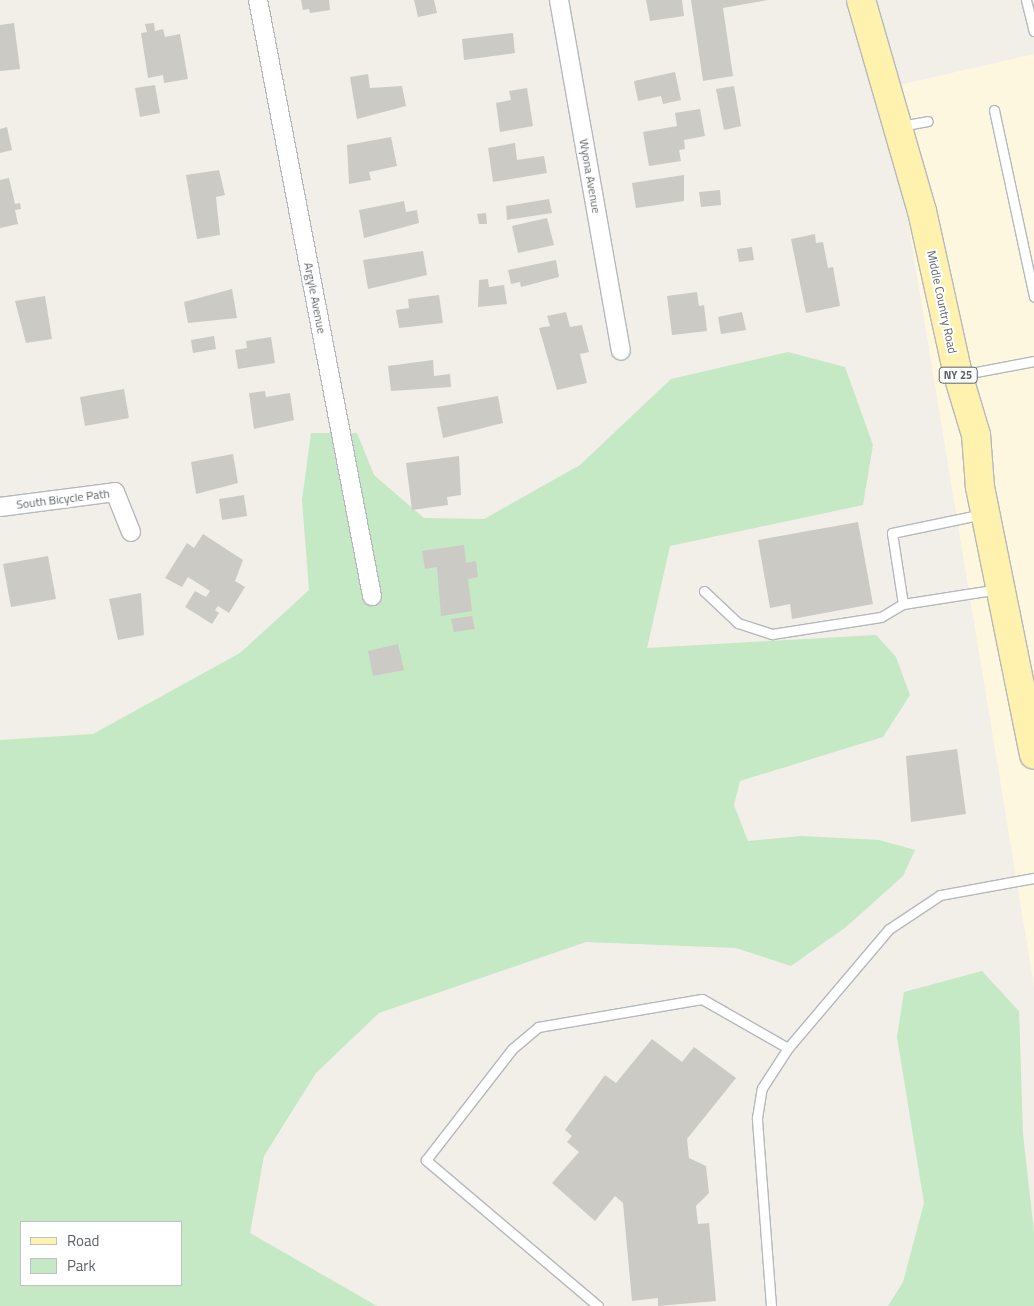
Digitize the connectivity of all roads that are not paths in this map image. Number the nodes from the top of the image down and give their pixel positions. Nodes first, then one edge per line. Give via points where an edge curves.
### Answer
1 (258, 0) edge
2 (559, 0) edge
3 (861, 0) edge
4 (1026, 0) edge
5 (1034, 31) edge
6 (994, 110) dead end
7 (928, 121) dead end
8 (897, 126) junction
9 (1034, 297) edge
10 (620, 351) dead end
11 (1034, 361) edge
12 (958, 375) junction
13 (0, 507) edge
14 (986, 514) junction
15 (131, 532) dead end
16 (1001, 588) junction
17 (704, 591) dead end
18 (372, 596) dead end
19 (903, 604) junction
20 (1034, 755) edge
21 (1034, 878) edge
22 (788, 1048) junction
23 (598, 1306) edge
24 (771, 1306) edge

1 - 18 street, Argyle Avenue
2 - 10 street, Wyona Avenue
3 - 8 main road, Middle Country Road / NY 25
4 - 5 lane
6 - 9 lane
7 - 8 lane
8 - 12 main road, Middle Country Road / NY 25 via 922,211
11 - 12 lane
12 - 14 main road, Middle Country Road / NY 25 via 976,435
13 - 15 street, South Bicycle Path via 115,492
14 - 16 main road, Middle Country Road / NY 25
14 - 19 lane via 892,533
16 - 19 lane
16 - 20 main road, Middle Country Road / NY 25
17 - 19 lane via 738,623 772,634 881,617
21 - 22 lane via 940,895 889,930
22 - 23 lane via 702,999 538,1027 512,1049 426,1160
22 - 24 lane via 762,1088 757,1118

